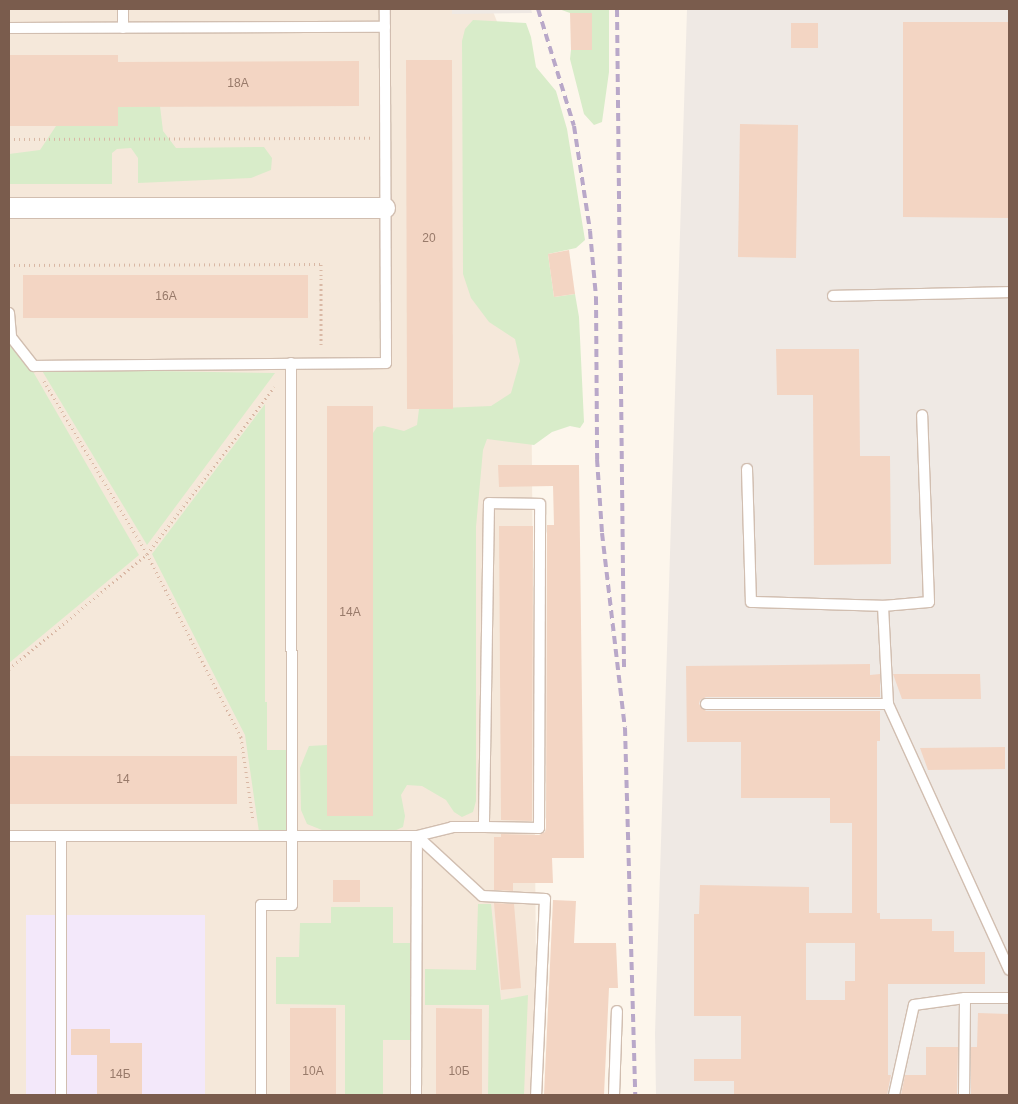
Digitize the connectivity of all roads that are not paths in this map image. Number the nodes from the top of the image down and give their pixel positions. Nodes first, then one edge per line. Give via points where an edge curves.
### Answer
1 (123, 9) edge
2 (385, 9) edge
3 (385, 27) junction
4 (9, 28) edge
5 (124, 28) junction
6 (9, 208) edge
7 (385, 208) junction
8 (1009, 292) edge
9 (833, 296) dead end
10 (9, 313) edge
11 (291, 364) junction
12 (922, 415) dead end
13 (747, 469) dead end
14 (883, 606) junction
15 (706, 704) dead end
16 (888, 704) junction
17 (484, 828) junction
18 (9, 836) edge
19 (61, 836) junction
20 (292, 836) junction
21 (417, 836) junction
22 (1009, 970) edge
23 (965, 998) junction
24 (1009, 998) edge
25 (617, 1011) dead end
26 (61, 1095) edge
27 (261, 1095) edge
28 (416, 1095) edge
29 (536, 1095) edge
30 (614, 1095) edge
31 (894, 1095) edge
32 (964, 1095) edge

1 - 5 lane
2 - 3 lane
3 - 5 lane
3 - 7 lane
4 - 5 lane
6 - 7 street
7 - 11 lane via 386,364
8 - 9 lane
10 - 11 lane via 11,336 34,366
11 - 20 lane
12 - 14 lane via 929,602
13 - 14 lane via 751,602
14 - 16 lane
15 - 16 lane
16 - 22 lane
17 - 17 lane via 538,828 540,504 489,503
17 - 21 lane via 452,827
18 - 19 lane
19 - 20 lane
19 - 26 lane
20 - 21 lane
20 - 27 lane via 292,906 261,906
21 - 28 lane
21 - 29 lane via 482,896 545,899
23 - 24 lane
23 - 31 lane via 914,1005
23 - 32 lane
25 - 30 lane

